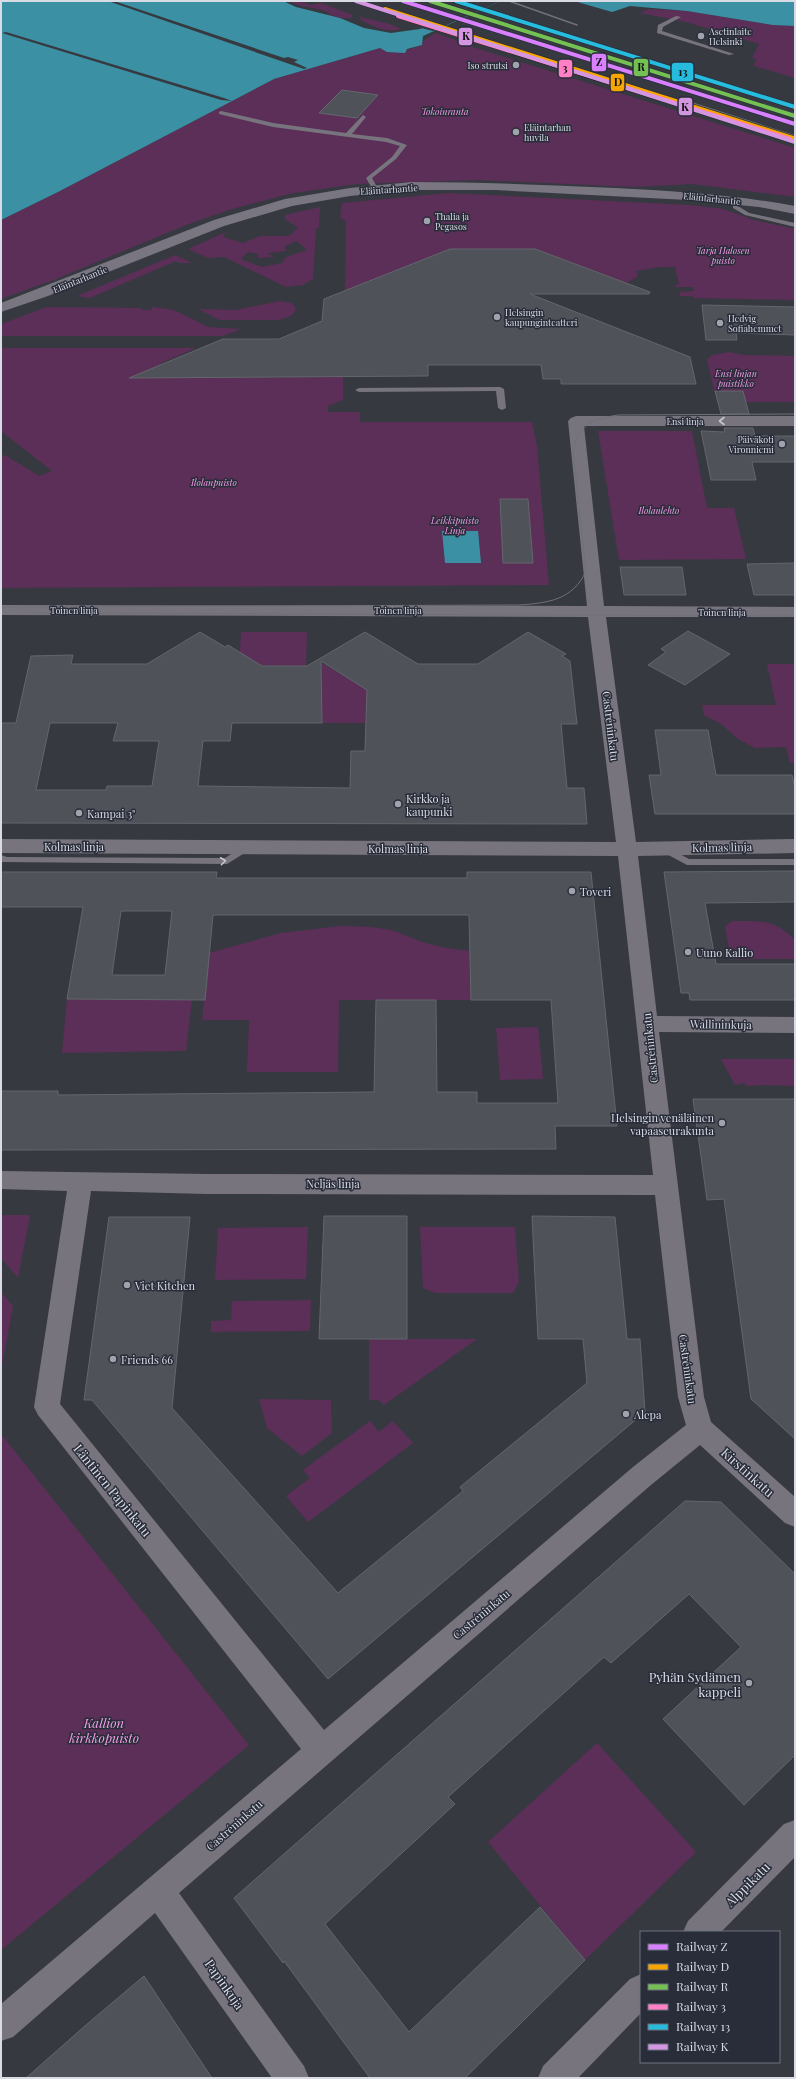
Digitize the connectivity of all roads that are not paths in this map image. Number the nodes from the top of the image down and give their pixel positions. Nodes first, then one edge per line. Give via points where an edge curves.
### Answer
1 (678, 17) dead end
2 (731, 54) dead end
3 (221, 113) dead end
4 (363, 117) dead end
5 (348, 135) junction
6 (374, 189) junction
7 (735, 200) junction
8 (795, 210) edge
9 (795, 225) edge
10 (1, 308) edge
11 (360, 390) dead end
12 (502, 408) dead end
13 (576, 421) joint
14 (795, 421) edge
15 (1, 610) edge
16 (597, 612) junction
17 (795, 612) edge
18 (1, 846) edge
19 (795, 846) edge
20 (247, 847) junction
21 (627, 848) junction
22 (665, 849) junction
23 (1, 858) edge
24 (795, 862) edge
25 (647, 1024) junction
26 (795, 1025) edge
27 (1, 1180) edge
28 (80, 1183) junction
29 (665, 1185) junction
30 (700, 1429) junction
31 (795, 1514) edge
32 (321, 1750) junction
33 (795, 1835) edge
34 (158, 1890) junction
35 (700, 1931) edge
36 (640, 1991) edge
37 (1, 2025) edge
38 (292, 2078) edge
39 (555, 2078) edge

1 - 2 lane via 660,26 659,32
3 - 5 lane via 273,125
4 - 5 lane
5 - 6 lane via 406,143 394,158 369,178
6 - 7 main road, Eläintarhantie via 445,185 496,186 640,192
6 - 10 main road, Eläintarhantie via 325,195 258,210
7 - 8 main road, Eläintarhantie
7 - 9 lane via 735,207 747,214
11 - 12 lane via 500,389
14 -> 13 street, Ensi linja
13 - 16 street, Castréninkatu via 592,588
15 - 16 street, Toinen linja
16 - 17 street, Toinen linja
16 - 21 street, Castréninkatu
18 - 20 street, Kolmas linja
19 - 22 street, Kolmas linja
20 - 21 street, Kolmas linja
23 -> 20 lane via 227,861
21 - 22 street, Kolmas linja
21 - 25 street, Castréninkatu
22 - 24 lane via 686,862
25 - 26 street, Wallininkuja
25 - 29 street, Castréninkatu
27 - 28 street, Neljäs linja
28 - 29 street, Neljäs linja
28 - 32 street, Läntinen Papinkatu via 47,1407
29 - 30 street, Castréninkatu via 691,1397
30 - 31 street, Kirstinkatu
30 - 32 street, Castréninkatu via 646,1472
32 - 34 street, Castréninkatu
33 - 35 street, Alppikatu
34 - 37 street, Castréninkatu
34 - 38 street, Papinkuja
36 - 39 street

